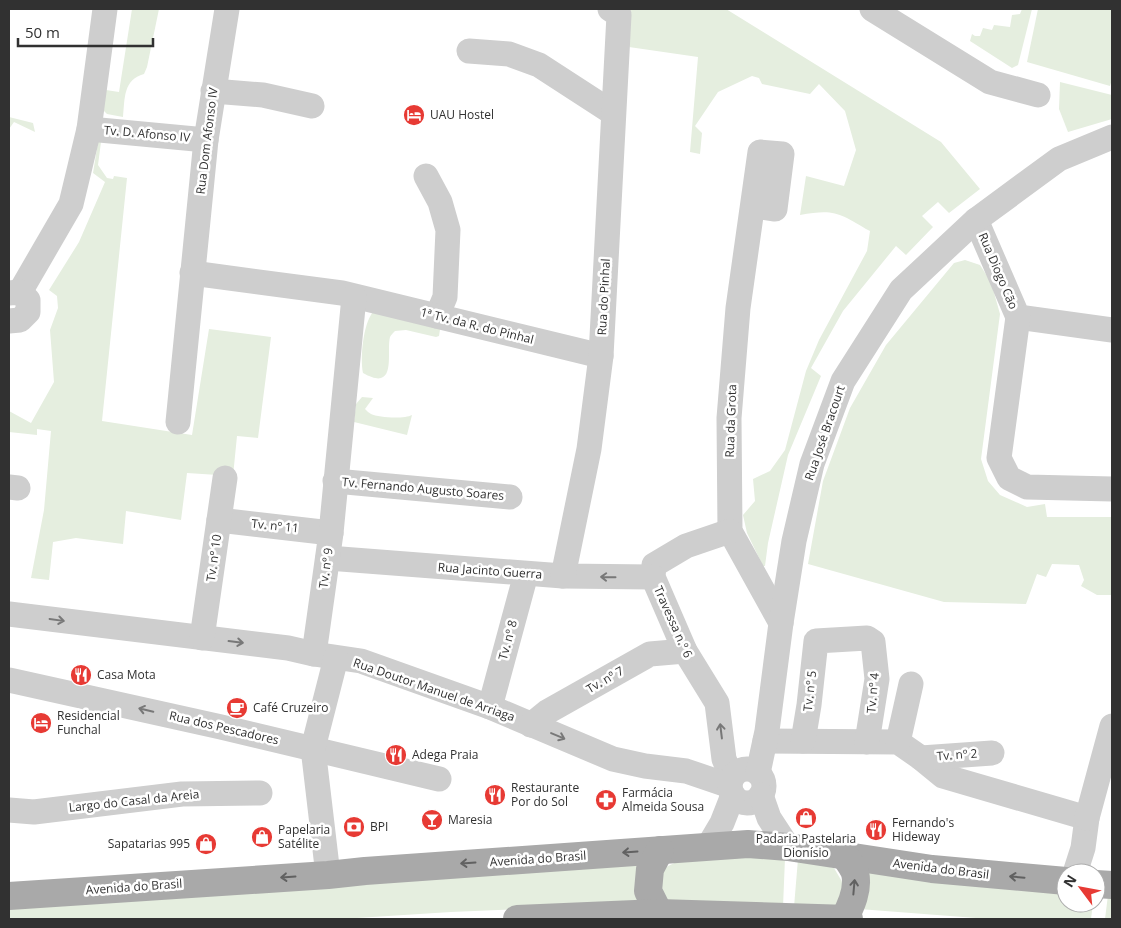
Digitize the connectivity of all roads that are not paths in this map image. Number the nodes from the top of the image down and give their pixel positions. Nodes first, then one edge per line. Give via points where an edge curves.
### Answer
1 (105, 9) edge
2 (227, 9) edge
3 (872, 9) edge
4 (614, 12) edge
5 (469, 51) dead end
6 (213, 91) junction
7 (1038, 95) dead end
8 (312, 106) dead end
9 (614, 114) junction
10 (89, 129) junction
11 (1112, 137) edge
12 (206, 140) junction
13 (426, 176) dead end
14 (753, 206) dead end
15 (985, 213) junction
16 (192, 274) junction
17 (14, 292) edge
18 (354, 297) junction
19 (437, 316) junction
20 (1018, 317) junction
21 (9, 320) edge
22 (1112, 330) edge
23 (601, 356) junction
24 (178, 422) dead end
25 (225, 478) dead end
26 (335, 481) junction
27 (1112, 489) edge
28 (510, 496) dead end
29 (219, 520) junction
30 (730, 531) junction
31 (331, 532) junction
32 (328, 558) junction
33 (526, 574) junction
34 (562, 576) junction
35 (653, 577) junction
36 (9, 614) edge
37 (780, 624) junction
38 (202, 638) junction
39 (816, 641) joint
40 (685, 651) junction
41 (325, 656) junction
42 (9, 680) edge
43 (911, 684) dead end
44 (490, 707) junction
45 (531, 725) junction
46 (1112, 726) edge
47 (765, 741) junction
48 (803, 741) junction
49 (867, 742) junction
50 (898, 742) junction
51 (313, 748) junction
52 (992, 753) dead end
53 (921, 758) junction
54 (438, 779) dead end
55 (760, 784) junction
56 (732, 786) junction
57 (260, 793) dead end
58 (9, 810) edge
59 (1087, 818) junction
60 (709, 845) junction
61 (788, 847) junction
62 (660, 850) junction
63 (846, 856) junction
64 (1078, 863) edge
65 (328, 875) junction
66 (1056, 880) edge
67 (9, 896) edge
68 (660, 913) junction
69 (517, 919) edge
70 (844, 919) edge
71 (849, 919) edge

1 - 10 street
2 - 6 street, Rua Dom Afonso IV
3 - 7 street via 990,82
4 - 9 street, Rua do Pinhal
5 - 9 street via 509,54 539,64
6 - 8 street via 263,95
6 - 12 street, Rua Dom Afonso IV
9 - 23 street, Rua do Pinhal
10 - 12 street, Tv. D. Afonso IV
10 - 17 street via 71,204
11 - 15 street, Rua José Bracourt via 1059,159
12 - 16 street, Rua Dom Afonso IV
13 - 19 street via 440,202 448,230 445,297
14 - 30 street, Rua da Grota via 738,308 729,418
15 - 20 street, Rua Diogo Cão
15 - 37 street, Rua José Bracourt via 901,290 843,381 812,464 794,541
16 - 18 street
16 - 24 street, Rua Dom Afonso IV
17 - 21 street via 28,300 28,312 20,320
18 - 19 street, 1ª Tv. da R. do Pinhal
18 - 26 street, Tv. nº 9
19 - 23 street, 1ª Tv. da R. do Pinhal
20 - 22 street, Rua Diogo Cão
20 - 27 street via 999,458 1010,478 1027,487
23 - 34 street, Rua do Pinhal via 589,450
25 - 29 street, Tv. nº 10
26 - 28 street, Tv. Fernando Augusto Soares
26 - 31 street, Tv. nº 9
29 - 31 street, Tv. nº 11
29 - 38 street, Tv. nº 10
30 - 35 street via 686,546 654,565
30 - 37 street, Rua da Grota
31 - 32 street, Tv. nº 9
32 - 33 street, Rua Jacinto Guerra
32 - 41 street, Tv. nº 9
33 - 34 street, Rua Jacinto Guerra
33 - 44 street, Tv. nº 8
35 -> 34 street, Rua Jacinto Guerra
35 - 40 street, Travessa n.º 6
36 -> 38 street, Rua Doutor Manuel de Arriaga
37 - 47 street, Rua José Bracourt
38 -> 41 street, Rua Doutor Manuel de Arriaga via 288,648
39 - 48 street, Tv. nº 5
39 - 49 street, Tv. nº 4 via 867,638 873,642 877,679
40 - 45 street, Tv. nº 7 via 650,654 547,712
56 -> 40 street, Travessa n.º 6 via 724,759 717,703
41 - 44 street, Rua Doutor Manuel de Arriaga via 361,661
41 - 51 street, Tv. nº 9
51 -> 42 street, Rua dos Pescadores
43 - 50 street
44 - 45 street, Rua Doutor Manuel de Arriaga
45 -> 56 street, Rua Doutor Manuel de Arriaga via 613,759 686,771
46 - 59 street
47 - 48 street
47 - 55 street, Rua José Bracourt
48 - 49 street
49 - 50 street
50 - 53 street
51 - 54 street, Rua dos Pescadores
51 - 65 street
52 - 53 street, Tv. nº 2
53 - 59 street via 943,776
55 - 56 street, Rua Doutor Manuel de Arriaga via 758,799 747,803 741,802
55 - 61 street via 769,818
56 - 60 street via 722,822
57 - 58 street, Largo do Casal da Areia via 182,794 34,812
59 - 64 street
60 - 61 main road, Avenida do Brasil
60 - 62 main road, Avenida do Brasil
61 - 63 main road, Avenida do Brasil
62 -> 65 main road, Avenida do Brasil
62 - 68 main road via 650,869 648,891
66 -> 63 main road, Avenida do Brasil via 932,869
70 -> 63 main road via 851,907 855,888 855,874
65 -> 67 main road, Avenida do Brasil
68 - 69 main road
68 - 70 main road
70 - 71 main road

